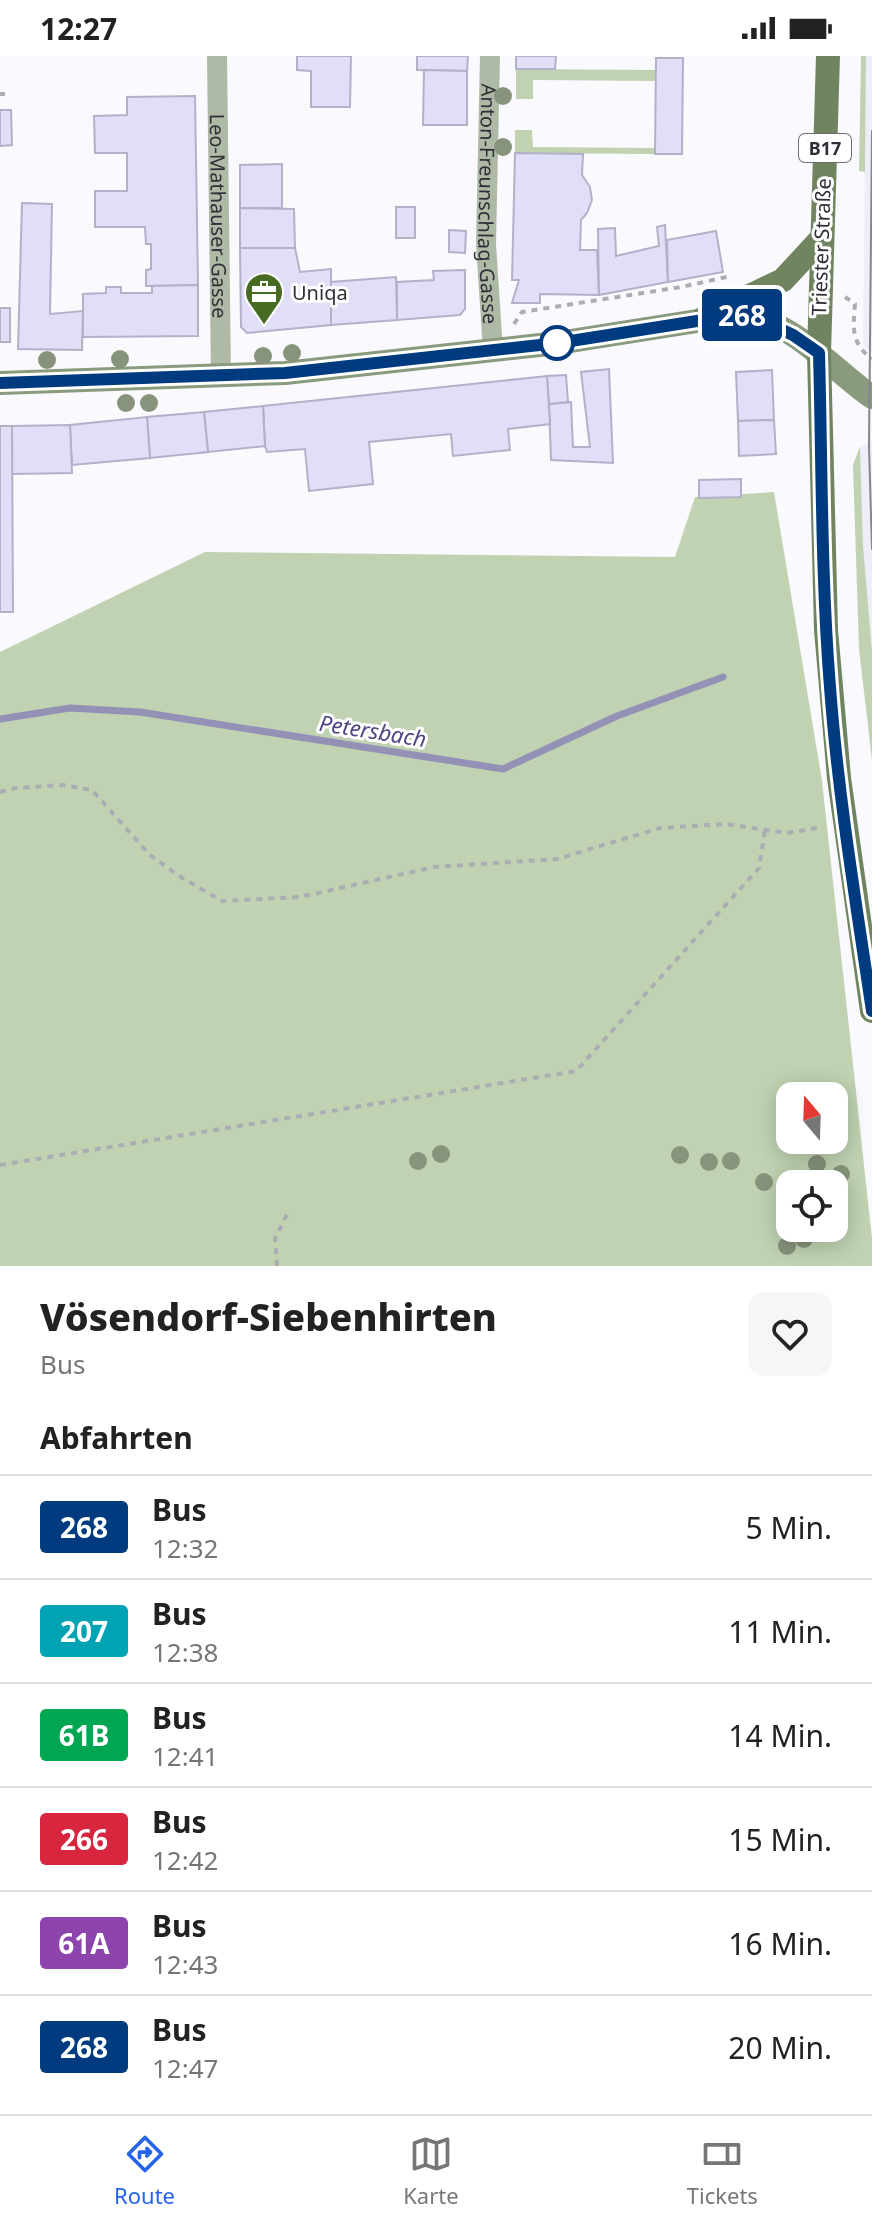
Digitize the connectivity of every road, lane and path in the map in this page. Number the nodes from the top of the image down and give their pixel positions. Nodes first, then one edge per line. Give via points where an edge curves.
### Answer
1 (217, 56) edge
2 (490, 56) edge
3 (828, 56) edge
4 (821, 239) junction
5 (738, 274) dead end
6 (855, 304) dead end
7 (522, 312) dead end
8 (704, 318) junction
9 (493, 351) junction
10 (819, 353) junction
11 (872, 359) edge
12 (221, 376) junction
13 (0, 383) edge
14 (872, 397) edge
15 (0, 792) edge
16 (845, 824) junction
17 (765, 830) junction
18 (872, 1011) edge
19 (0, 1165) edge
20 (289, 1210) dead end
21 (277, 1266) edge

1 - 12 street, Leo-Mathauser-Gasse
2 - 9 street, Anton-Freunschlag-Gasse via 486,244
3 - 4 main road, Triester Straße / B17
4 - 8 main road via 783,280
4 - 10 main road, Triester Straße / B17
5 - 7 path
6 - 11 path via 855,340
8 - 9 main road
8 - 10 main road via 757,319
9 - 12 main road
10 - 14 main road
10 - 16 main road, Triester Straße / B17 via 826,630
12 - 13 main road
15 - 17 path via 63,785 92,790 149,854 222,901 300,897 434,867 557,859 660,828 725,824
16 - 17 path via 787,833
16 - 18 main road, Triester Straße / B17
17 - 19 path via 759,868 576,1071
20 - 21 path via 275,1239

